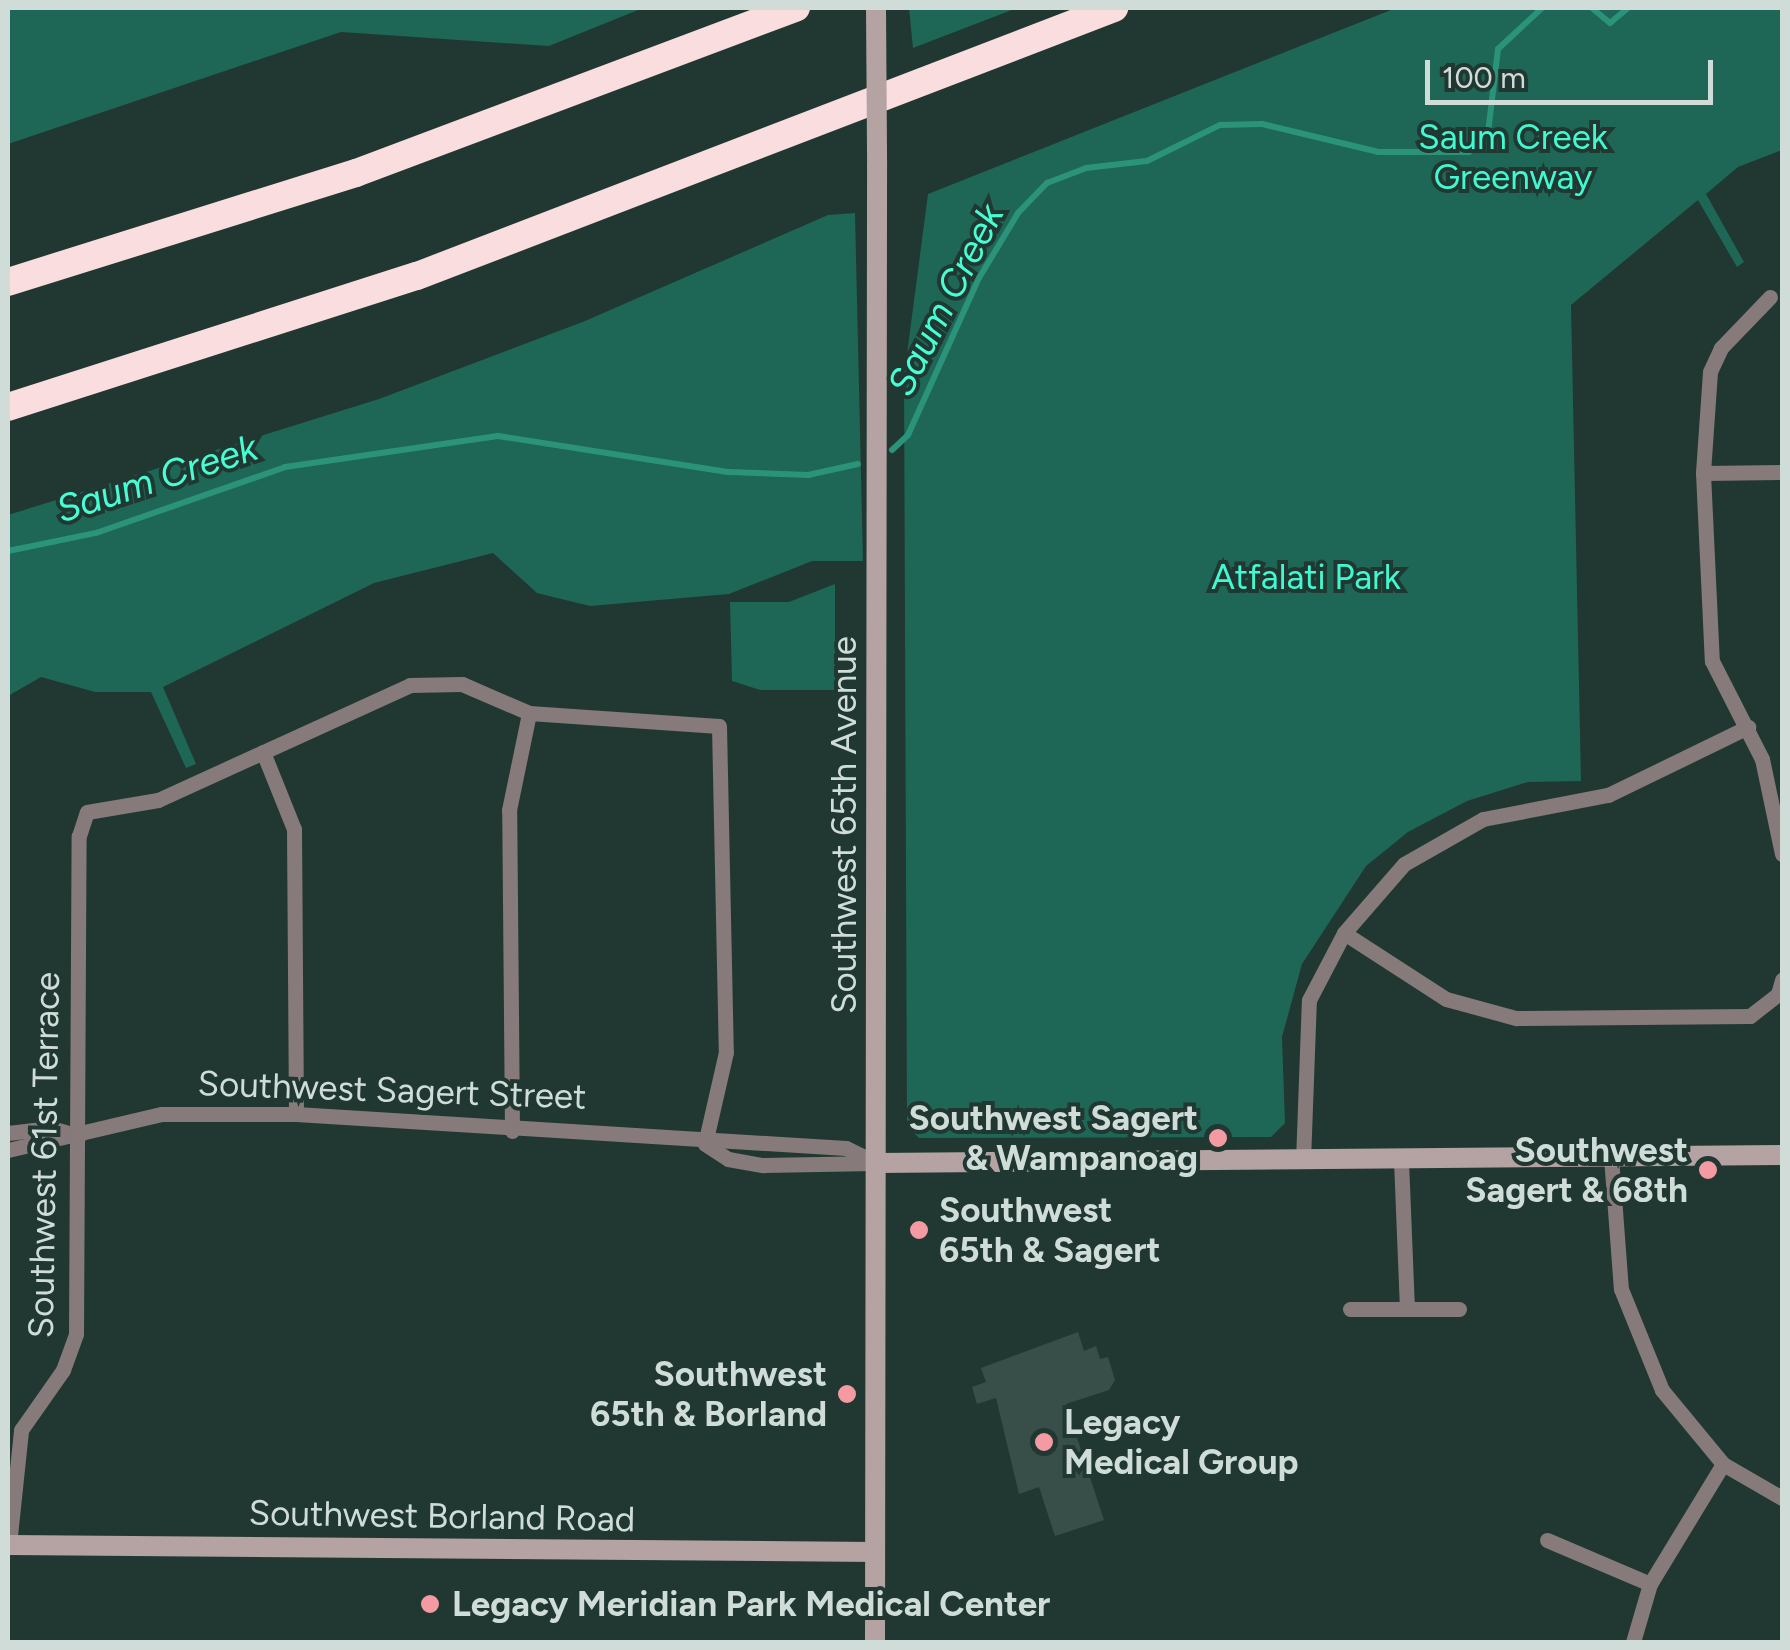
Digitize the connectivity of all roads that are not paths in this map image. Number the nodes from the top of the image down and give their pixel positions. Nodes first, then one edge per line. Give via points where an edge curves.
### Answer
1 (796, 8) edge
2 (876, 8) edge
3 (1114, 8) edge
4 (8, 282) edge
5 (1770, 296) dead end
6 (8, 406) edge
7 (1782, 472) edge
8 (1703, 473) junction
9 (529, 713) junction
10 (1748, 727) junction
11 (264, 752) junction
12 (1782, 854) edge
13 (1344, 932) junction
14 (1782, 980) edge
15 (296, 1114) junction
16 (512, 1131) junction
17 (8, 1133) edge
18 (79, 1136) junction
19 (705, 1144) junction
20 (8, 1150) edge
21 (1782, 1155) edge
22 (1610, 1157) junction
23 (1400, 1160) junction
24 (1303, 1161) junction
25 (877, 1163) junction
26 (1407, 1308) junction
27 (1350, 1309) dead end
28 (1459, 1309) dead end
29 (1723, 1464) junction
30 (1782, 1498) edge
31 (1547, 1540) dead end
32 (8, 1545) edge
33 (875, 1552) junction
34 (1650, 1584) junction
35 (875, 1642) edge
36 (1633, 1642) edge

1 - 4 highway via 356,173
2 - 25 main road, Southwest 65th Avenue, bridge
3 - 6 highway via 417,276
5 - 8 street via 1721,348 1710,372
7 - 8 street
8 - 10 street via 1712,662
9 - 11 street via 462,684 410,685
9 - 16 street via 509,810
9 - 19 street via 719,726 726,1052
10 - 12 street
10 - 13 street via 1608,795 1454,831 1404,864
11 - 15 street via 294,829
11 - 18 street, Southwest 61st Terrace via 158,800 87,812 79,825
13 - 14 street via 1446,1000 1516,1018 1750,1016 1778,994
13 - 24 street via 1309,1000
15 - 16 street, Southwest Sagert Street
15 - 18 street, Southwest Sagert Street via 162,1114
16 - 19 street, Southwest Sagert Street via 648,1133
17 - 18 street, Southwest Sagert Street via 51,1128
18 - 20 street, Southwest Sagert Street
18 - 32 street, Southwest 61st Terrace via 76,1334 63,1370 21,1430
19 - 25 street, Southwest Sagert Street via 846,1148
21 - 22 main road, Southwest Sagert Street
22 - 23 main road, Southwest Sagert Street
22 - 29 street via 1615,1252 1630,1322 1662,1390
23 - 24 main road, Southwest Sagert Street
23 - 26 street
24 - 25 main road, Southwest Sagert Street
25 - 33 main road, Southwest 65th Avenue
26 - 27 street
26 - 28 street
29 - 30 street
29 - 34 street
31 - 34 street
32 - 33 main road, Southwest Borland Road
33 - 35 main road, Southwest 65th Avenue
34 - 36 street

